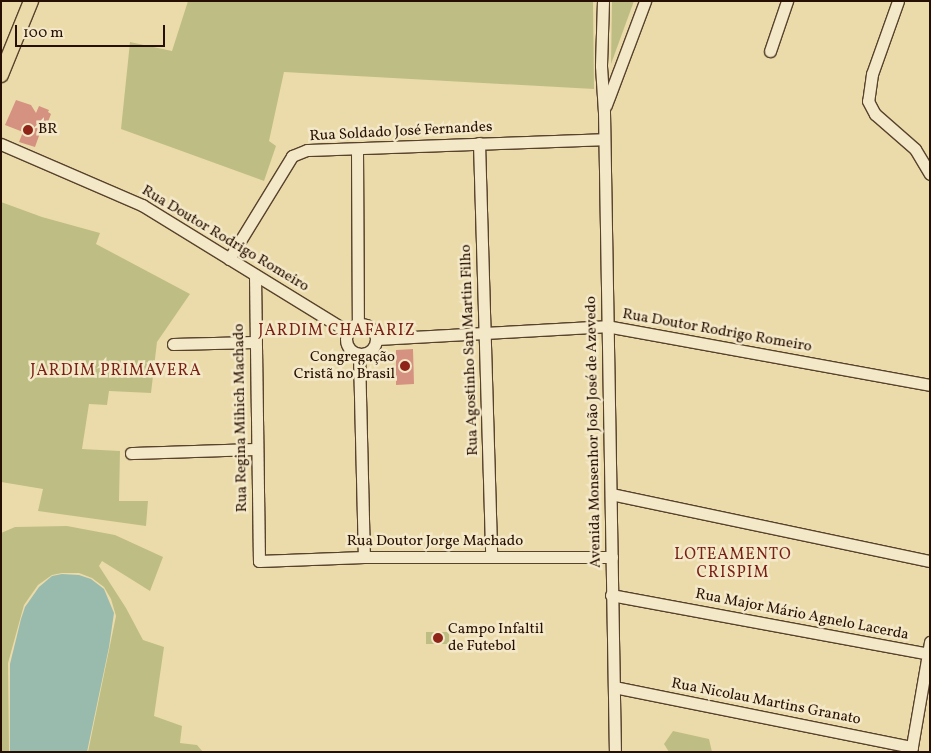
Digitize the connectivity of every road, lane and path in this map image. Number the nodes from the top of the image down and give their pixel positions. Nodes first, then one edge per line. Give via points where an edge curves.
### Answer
1 (30, 1) edge
2 (603, 1) edge
3 (645, 1) edge
4 (787, 1) edge
5 (898, 1) edge
6 (770, 51) dead end
7 (601, 66) junction
8 (618, 71) junction
9 (1, 75) edge
10 (604, 112) junction
11 (604, 139) junction
12 (479, 143) junction
13 (1, 144) edge
14 (357, 149) junction
15 (930, 174) edge
16 (229, 259) junction
17 (255, 275) junction
18 (358, 324) junction
19 (606, 326) junction
20 (347, 331) junction
21 (484, 333) junction
22 (377, 339) junction
23 (254, 342) junction
24 (173, 344) dead end
25 (359, 355) junction
26 (930, 385) edge
27 (257, 449) junction
28 (131, 454) dead end
29 (611, 494) junction
30 (364, 557) junction
31 (491, 557) junction
32 (612, 557) junction
33 (930, 560) edge
34 (259, 561) joint
35 (611, 595) junction
36 (929, 648) edge
37 (614, 687) junction
38 (911, 749) edge
39 (615, 752) edge

1 - 9 main road
2 - 7 street, Avenida Monsenhor João José de Azevedo
3 - 8 street
4 - 6 street
5 - 15 street via 872,74 868,101 875,114 915,149
7 - 8 street
7 - 10 street, Avenida Monsenhor João José de Azevedo
8 - 10 street
10 - 11 street, Avenida Monsenhor João José de Azevedo
11 - 12 street, Rua Soldado José Fernandes
11 - 19 street, Avenida Monsenhor João José de Azevedo
12 - 14 street, Rua Soldado José Fernandes
12 - 21 street, Rua Agostinho San Martin Filho
13 - 16 street, Rua Doutor Rodrigo Romeiro via 142,205
14 - 16 street, Rua Soldado José Fernandes via 307,150 292,156
14 - 18 street
16 - 17 street, Rua Doutor Rodrigo Romeiro
17 - 20 street, Rua Doutor Rodrigo Romeiro
17 - 23 street, Rua Regina Mihich Machado
18 - 20 street
18 - 22 street via 367,324
19 - 21 street, Rua Doutor Rodrigo Romeiro
19 - 26 street, Rua Doutor Rodrigo Romeiro
19 - 29 street, Avenida Monsenhor João José de Azevedo
20 - 25 street via 347,346
21 - 22 street, Rua Doutor Rodrigo Romeiro
21 - 31 street, Rua Agostinho San Martin Filho
22 - 25 street via 374,348
23 - 24 street
23 - 27 street, Rua Regina Mihich Machado
25 - 30 street
27 - 28 street
27 - 34 street, Rua Regina Mihich Machado
29 - 32 street, Avenida Monsenhor João José de Azevedo
29 - 33 street
30 - 31 street, Rua Doutor Jorge Machado
30 - 34 street, Rua Doutor Jorge Machado
31 - 32 street, Rua Doutor Jorge Machado
32 - 35 street, Avenida Monsenhor João José de Azevedo
35 - 36 street, Rua Major Mário Agnelo Lacerda
35 - 37 street, Avenida Monsenhor João José de Azevedo
36 - 38 street
37 - 38 street, Rua Nicolau Martins Granato
37 - 39 street, Avenida Monsenhor João José de Azevedo

